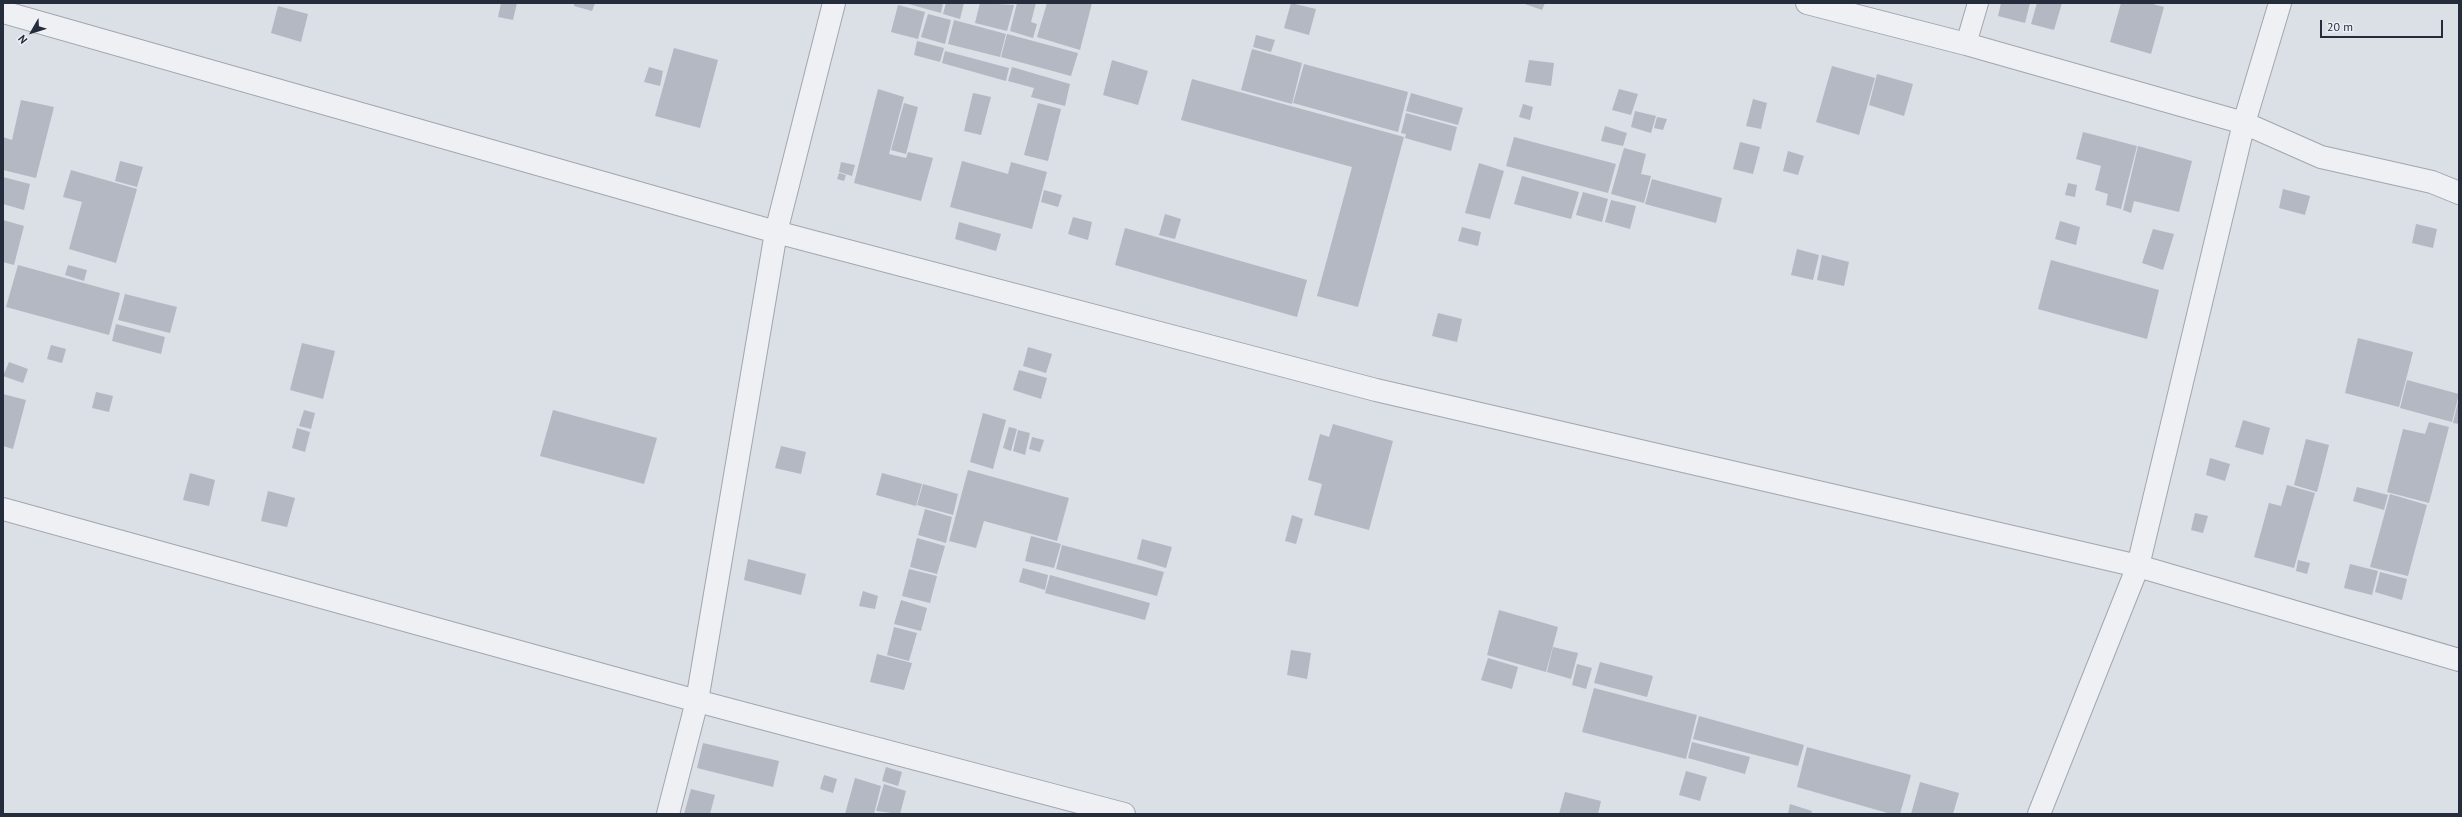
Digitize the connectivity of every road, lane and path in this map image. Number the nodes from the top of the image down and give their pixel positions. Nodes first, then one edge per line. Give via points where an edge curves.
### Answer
1 (834, 3) edge
2 (1807, 3) edge
3 (1978, 3) edge
4 (2280, 3) edge
5 (3, 12) edge
6 (1966, 44) junction
7 (2244, 123) junction
8 (2459, 193) edge
9 (776, 232) junction
10 (3, 509) edge
11 (2138, 566) junction
12 (2459, 660) edge
13 (697, 701) junction
14 (668, 814) edge
15 (1124, 814) edge
16 (2039, 814) edge

1 - 9 street
2 - 6 street
3 - 6 lane
4 - 7 street
5 - 9 street
6 - 7 street
7 - 8 street via 2321,157 2432,182
7 - 11 street
9 - 11 street via 1376,390
9 - 13 street
10 - 13 street
11 - 12 street
11 - 16 street
13 - 14 street
13 - 15 street

